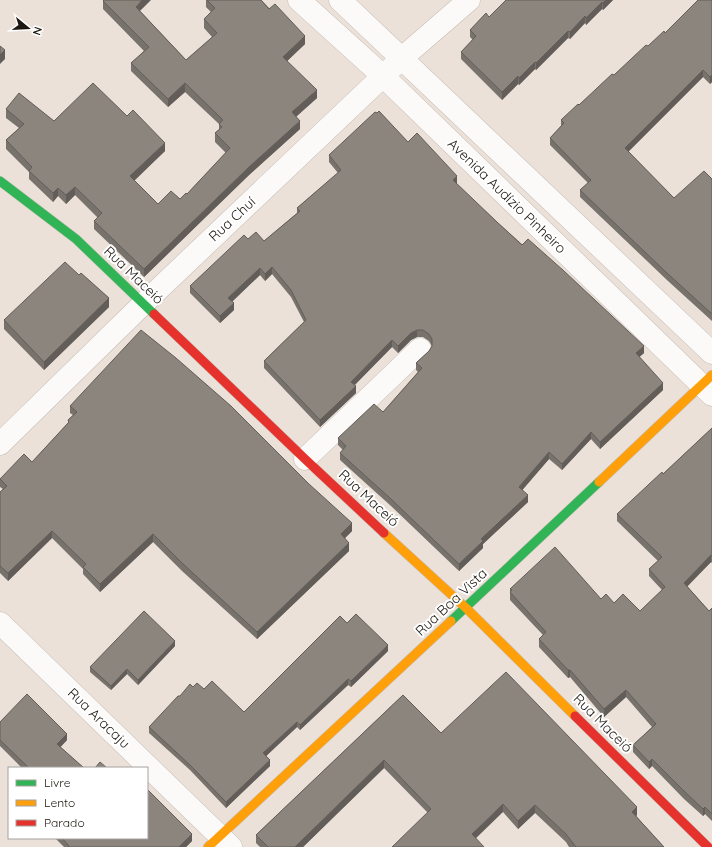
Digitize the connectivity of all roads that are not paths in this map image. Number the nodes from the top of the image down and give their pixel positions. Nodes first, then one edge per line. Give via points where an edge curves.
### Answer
1 (299, 0) edge
2 (340, 0) edge
3 (469, 0) edge
4 (402, 58) junction
5 (383, 76) junction
6 (0, 181) edge
7 (602, 248) junction
8 (581, 268) junction
9 (144, 303) junction
10 (420, 349) dead end
11 (712, 353) edge
12 (708, 385) edge
13 (0, 444) edge
14 (305, 458) junction
15 (466, 608) junction
16 (0, 623) edge
17 (143, 767) edge
18 (148, 772) edge
19 (219, 843) edge
20 (708, 847) edge

1 - 5 street, Avenida Audízio Pinheiro
2 - 4 street, Avenida Audízio Pinheiro
3 - 4 street, Rua Chuí
4 - 5 street, Rua Chuí
4 - 7 street, Avenida Audízio Pinheiro
5 - 8 street, Avenida Audízio Pinheiro
5 - 9 street, Rua Chuí
6 - 9 street, Rua Maceió via 76,239
7 - 8 street
7 - 11 street, Avenida Audízio Pinheiro
8 - 12 street, Avenida Audízio Pinheiro
9 - 13 street, Rua Chuí
9 - 14 street, Rua Maceió
10 - 14 street
12 - 15 street, Rua Boa Vista
14 - 15 street, Rua Maceió
15 - 19 street, Rua Boa Vista
15 - 20 street, Rua Maceió
16 - 17 street, Rua Aracaju
18 - 19 street, Rua Aracaju

